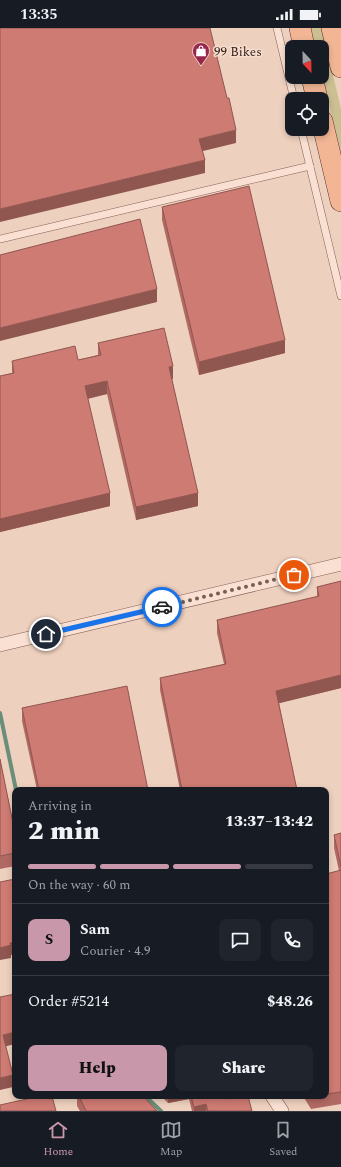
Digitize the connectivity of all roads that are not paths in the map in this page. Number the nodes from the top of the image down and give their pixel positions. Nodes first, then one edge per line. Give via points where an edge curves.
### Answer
1 (277, 28) edge
2 (300, 28) edge
3 (336, 34) edge
4 (303, 40) edge
5 (341, 67) edge
6 (292, 92) edge
7 (303, 136) edge
8 (326, 136) edge
9 (310, 166) junction
10 (341, 201) edge
11 (0, 239) edge
12 (341, 296) edge
13 (341, 564) edge
14 (0, 645) edge
15 (274, 1099) edge
16 (282, 1111) edge

1 - 6 lane
2 - 4 main road
3 - 5 main road
7 - 9 lane
8 - 10 main road
9 - 11 lane
9 - 12 lane
13 - 14 street
15 - 16 street

